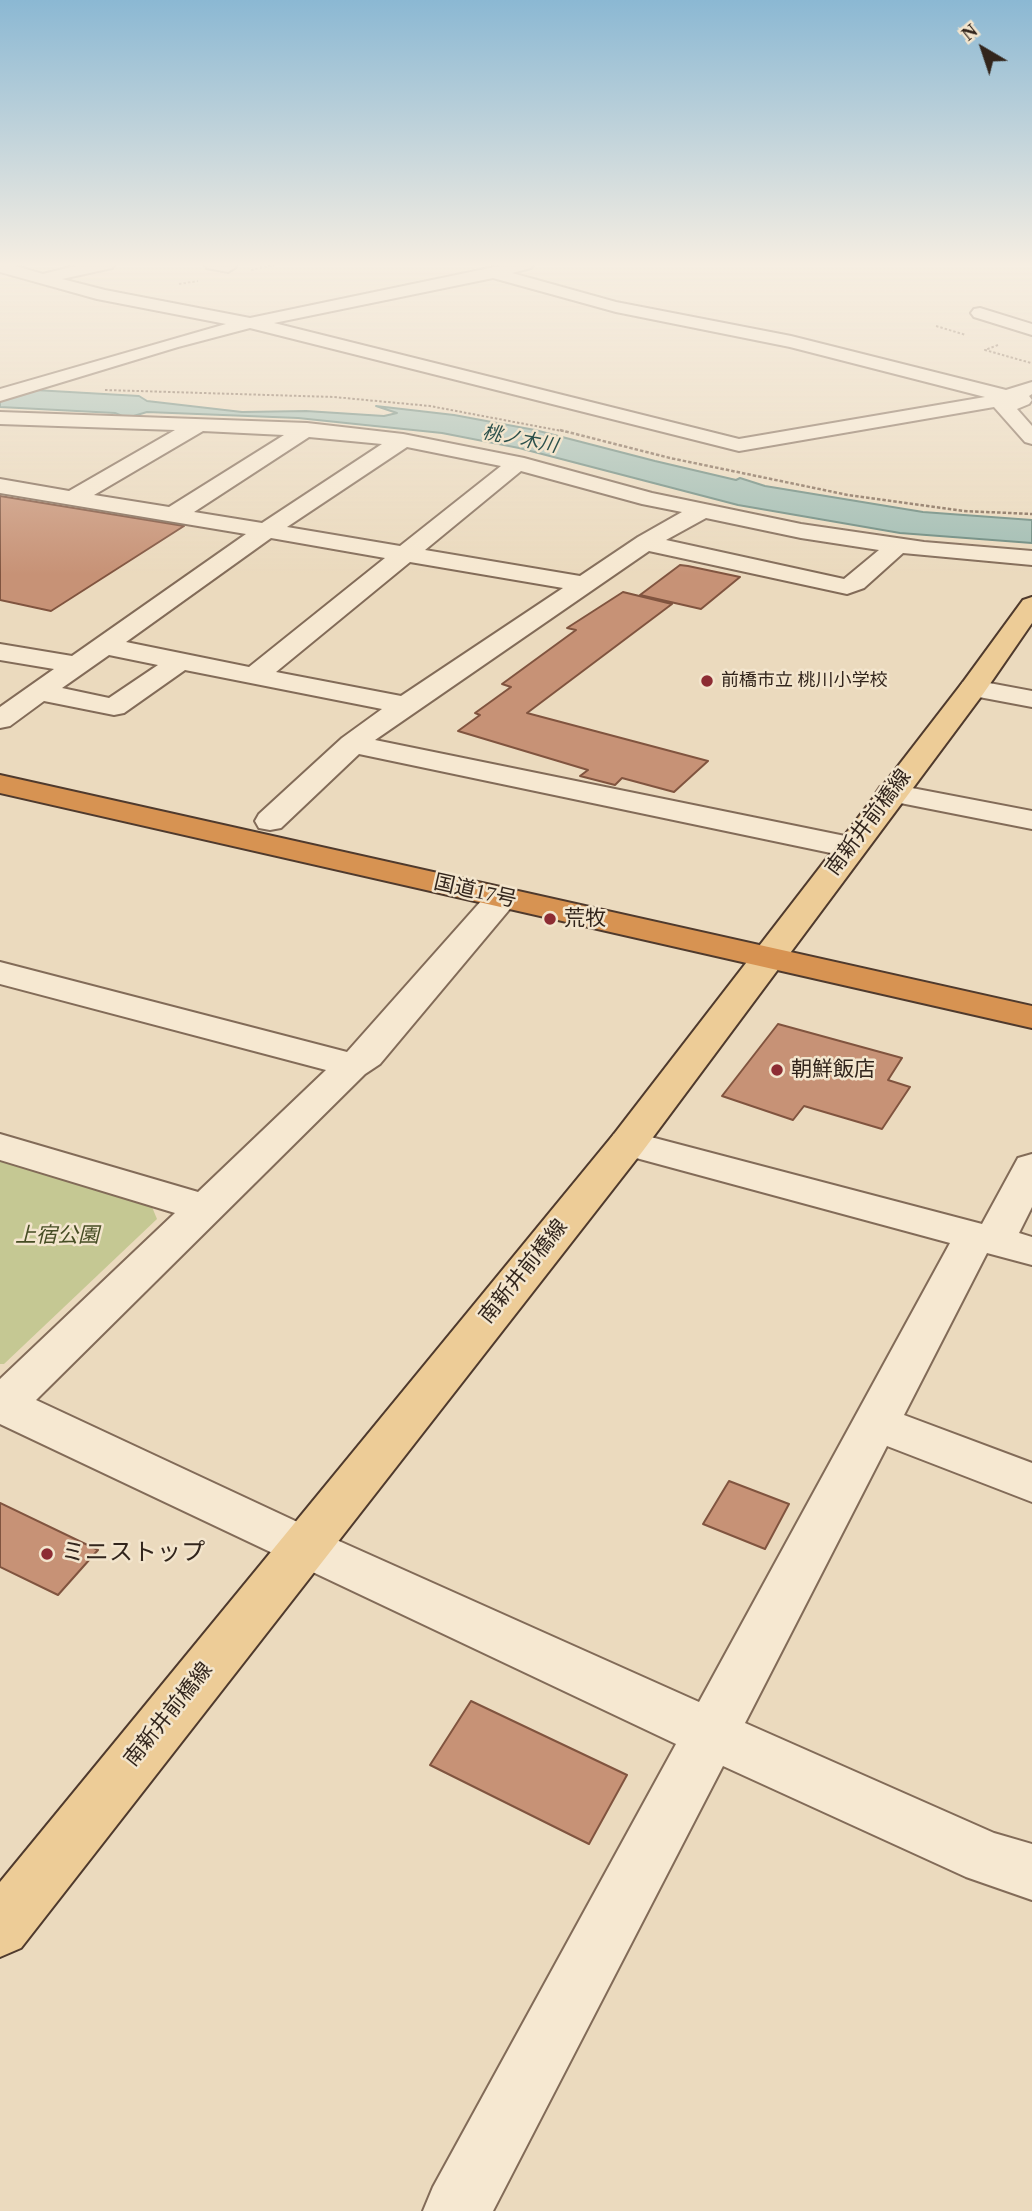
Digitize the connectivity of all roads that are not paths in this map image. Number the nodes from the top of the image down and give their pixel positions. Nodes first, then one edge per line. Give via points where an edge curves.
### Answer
1 (90, 368) edge
2 (427, 368) edge
3 (901, 368) edge
4 (0, 395) edge
5 (1023, 397) edge
6 (0, 418) edge
7 (37, 420) junction
8 (199, 424) junction
9 (307, 429) junction
10 (0, 437) edge
11 (1032, 438) edge
12 (403, 440) junction
13 (524, 464) junction
14 (0, 486) edge
15 (74, 498) junction
16 (701, 511) junction
17 (173, 515) junction
18 (267, 530) junction
19 (645, 543) junction
20 (901, 546) junction
21 (405, 553) junction
22 (1032, 558) edge
23 (585, 584) junction
24 (1032, 605) edge
25 (104, 646) junction
26 (0, 652) edge
27 (181, 661) junction
28 (78, 665) junction
29 (256, 675) junction
30 (973, 688) junction
31 (40, 692) junction
32 (1032, 699) edge
33 (407, 706) junction
34 (0, 720) edge
35 (352, 744) junction
36 (0, 762) edge
37 (0, 784) edge
38 (891, 793) junction
39 (1032, 820) edge
40 (270, 821) junction
41 (850, 847) junction
42 (502, 898) junction
43 (777, 946) junction
44 (0, 973) edge
45 (1032, 990) edge
46 (1032, 1017) edge
47 (352, 1066) junction
48 (628, 1143) junction
49 (0, 1147) edge
50 (1032, 1167) edge
51 (205, 1208) junction
52 (1000, 1243) edge
53 (1, 1404) edge
54 (876, 1423) junction
55 (1032, 1483) edge
56 (303, 1547) junction
57 (710, 1732) junction
58 (1032, 1872) edge
59 (0, 1928) edge
60 (457, 2211) edge

1 - 4 street
2 - 5 street via 739,444
3 - 5 street
5 - 11 street via 1004,407
6 - 7 street
7 - 8 street
7 - 10 street
8 - 9 street
8 - 15 street
9 - 12 street
9 - 17 street
12 - 13 street
12 - 18 street
13 - 16 street
13 - 21 street via 514,466
14 - 15 street
15 - 17 street
16 - 19 street
16 - 20 street
17 - 18 street
18 - 21 street
18 - 25 street
19 - 20 street via 847,587
19 - 23 street
20 - 22 street
21 - 23 street
21 - 29 street
23 - 33 street
24 - 30 main road, 南新井前橋線
25 - 27 street
25 - 28 street
26 - 28 street
27 - 29 street
27 - 31 street via 114,707
28 - 31 street
29 - 33 street
30 - 32 street
30 - 38 main road, 南新井前橋線
31 - 34 street
33 - 35 street
35 - 40 street
35 - 41 street
36 - 40 highway, 国道17号
37 - 42 highway, 国道17号
38 - 39 street
38 - 41 main road, 南新井前橋線
40 - 43 highway, 国道17号
41 - 43 main road, 南新井前橋線
42 - 43 highway, 国道17号
42 - 47 street via 383,1039
43 - 45 highway, 国道17号
43 - 46 highway, 国道17号
43 - 48 main road, 南新井前橋線
44 - 47 street
47 - 51 street
48 - 52 street
48 - 56 main road, 南新井前橋線
49 - 51 street
50 - 52 street
51 - 53 street
52 - 54 street
53 - 56 street
54 - 55 street
54 - 57 street
56 - 57 street
56 - 59 main road, 南新井前橋線
57 - 58 street via 911,1825
57 - 60 street

